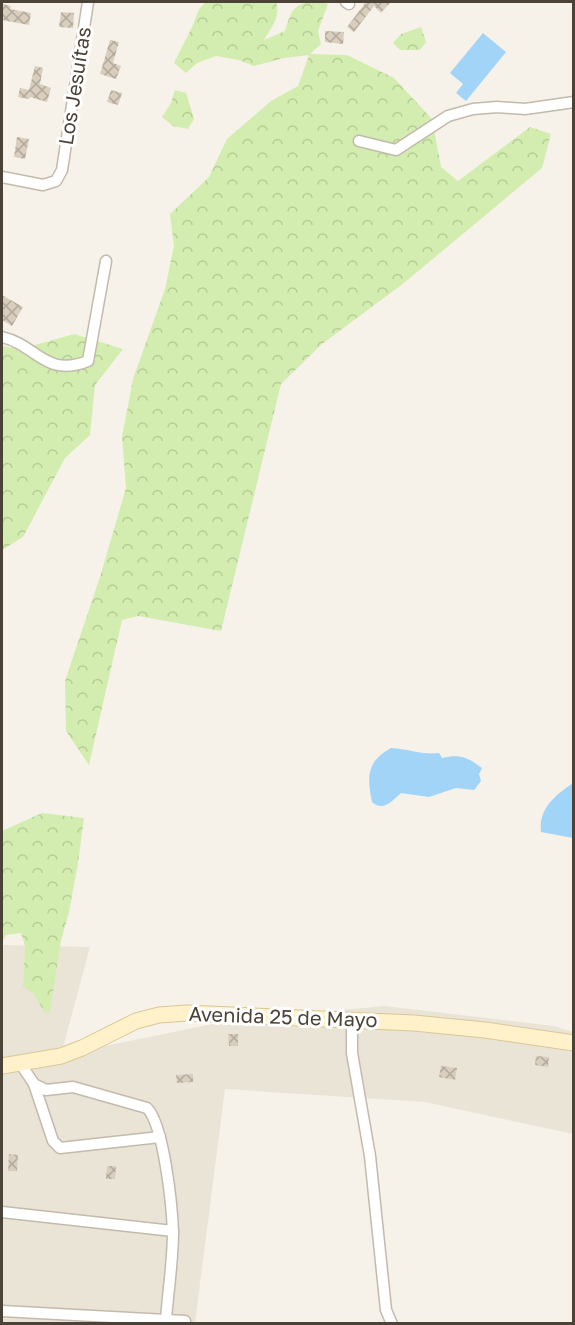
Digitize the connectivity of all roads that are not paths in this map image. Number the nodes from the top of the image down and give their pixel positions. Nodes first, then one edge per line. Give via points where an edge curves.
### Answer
1 (88, 2) edge
2 (573, 102) edge
3 (359, 141) dead end
4 (2, 177) edge
5 (106, 261) dead end
6 (2, 337) edge
7 (352, 1019) junction
8 (573, 1043) edge
9 (20, 1063) junction
10 (2, 1066) edge
11 (34, 1084) junction
12 (160, 1137) junction
13 (2, 1212) edge
14 (173, 1231) junction
15 (2, 1311) edge
16 (166, 1320) junction
17 (185, 1321) dead end
18 (392, 1323) edge

1 - 4 street, Los Jesuítas via 57,182 43,185
2 - 3 street via 525,109 473,109 448,116 396,150
5 - 6 street via 88,361 75,366 54,365
7 - 8 main road, Avenida 25 de Mayo via 485,1030
7 - 9 main road, Avenida 25 de Mayo via 159,1015 136,1021 60,1056
7 - 18 street via 352,1053 370,1156 386,1310
9 - 10 main road, Avenida 25 de Mayo
9 - 11 street
11 - 12 street via 46,1090 73,1088 147,1108 153,1114
11 - 12 street via 53,1141 60,1148
12 - 14 street
13 - 14 street
14 - 16 street
15 - 16 street
16 - 17 street

